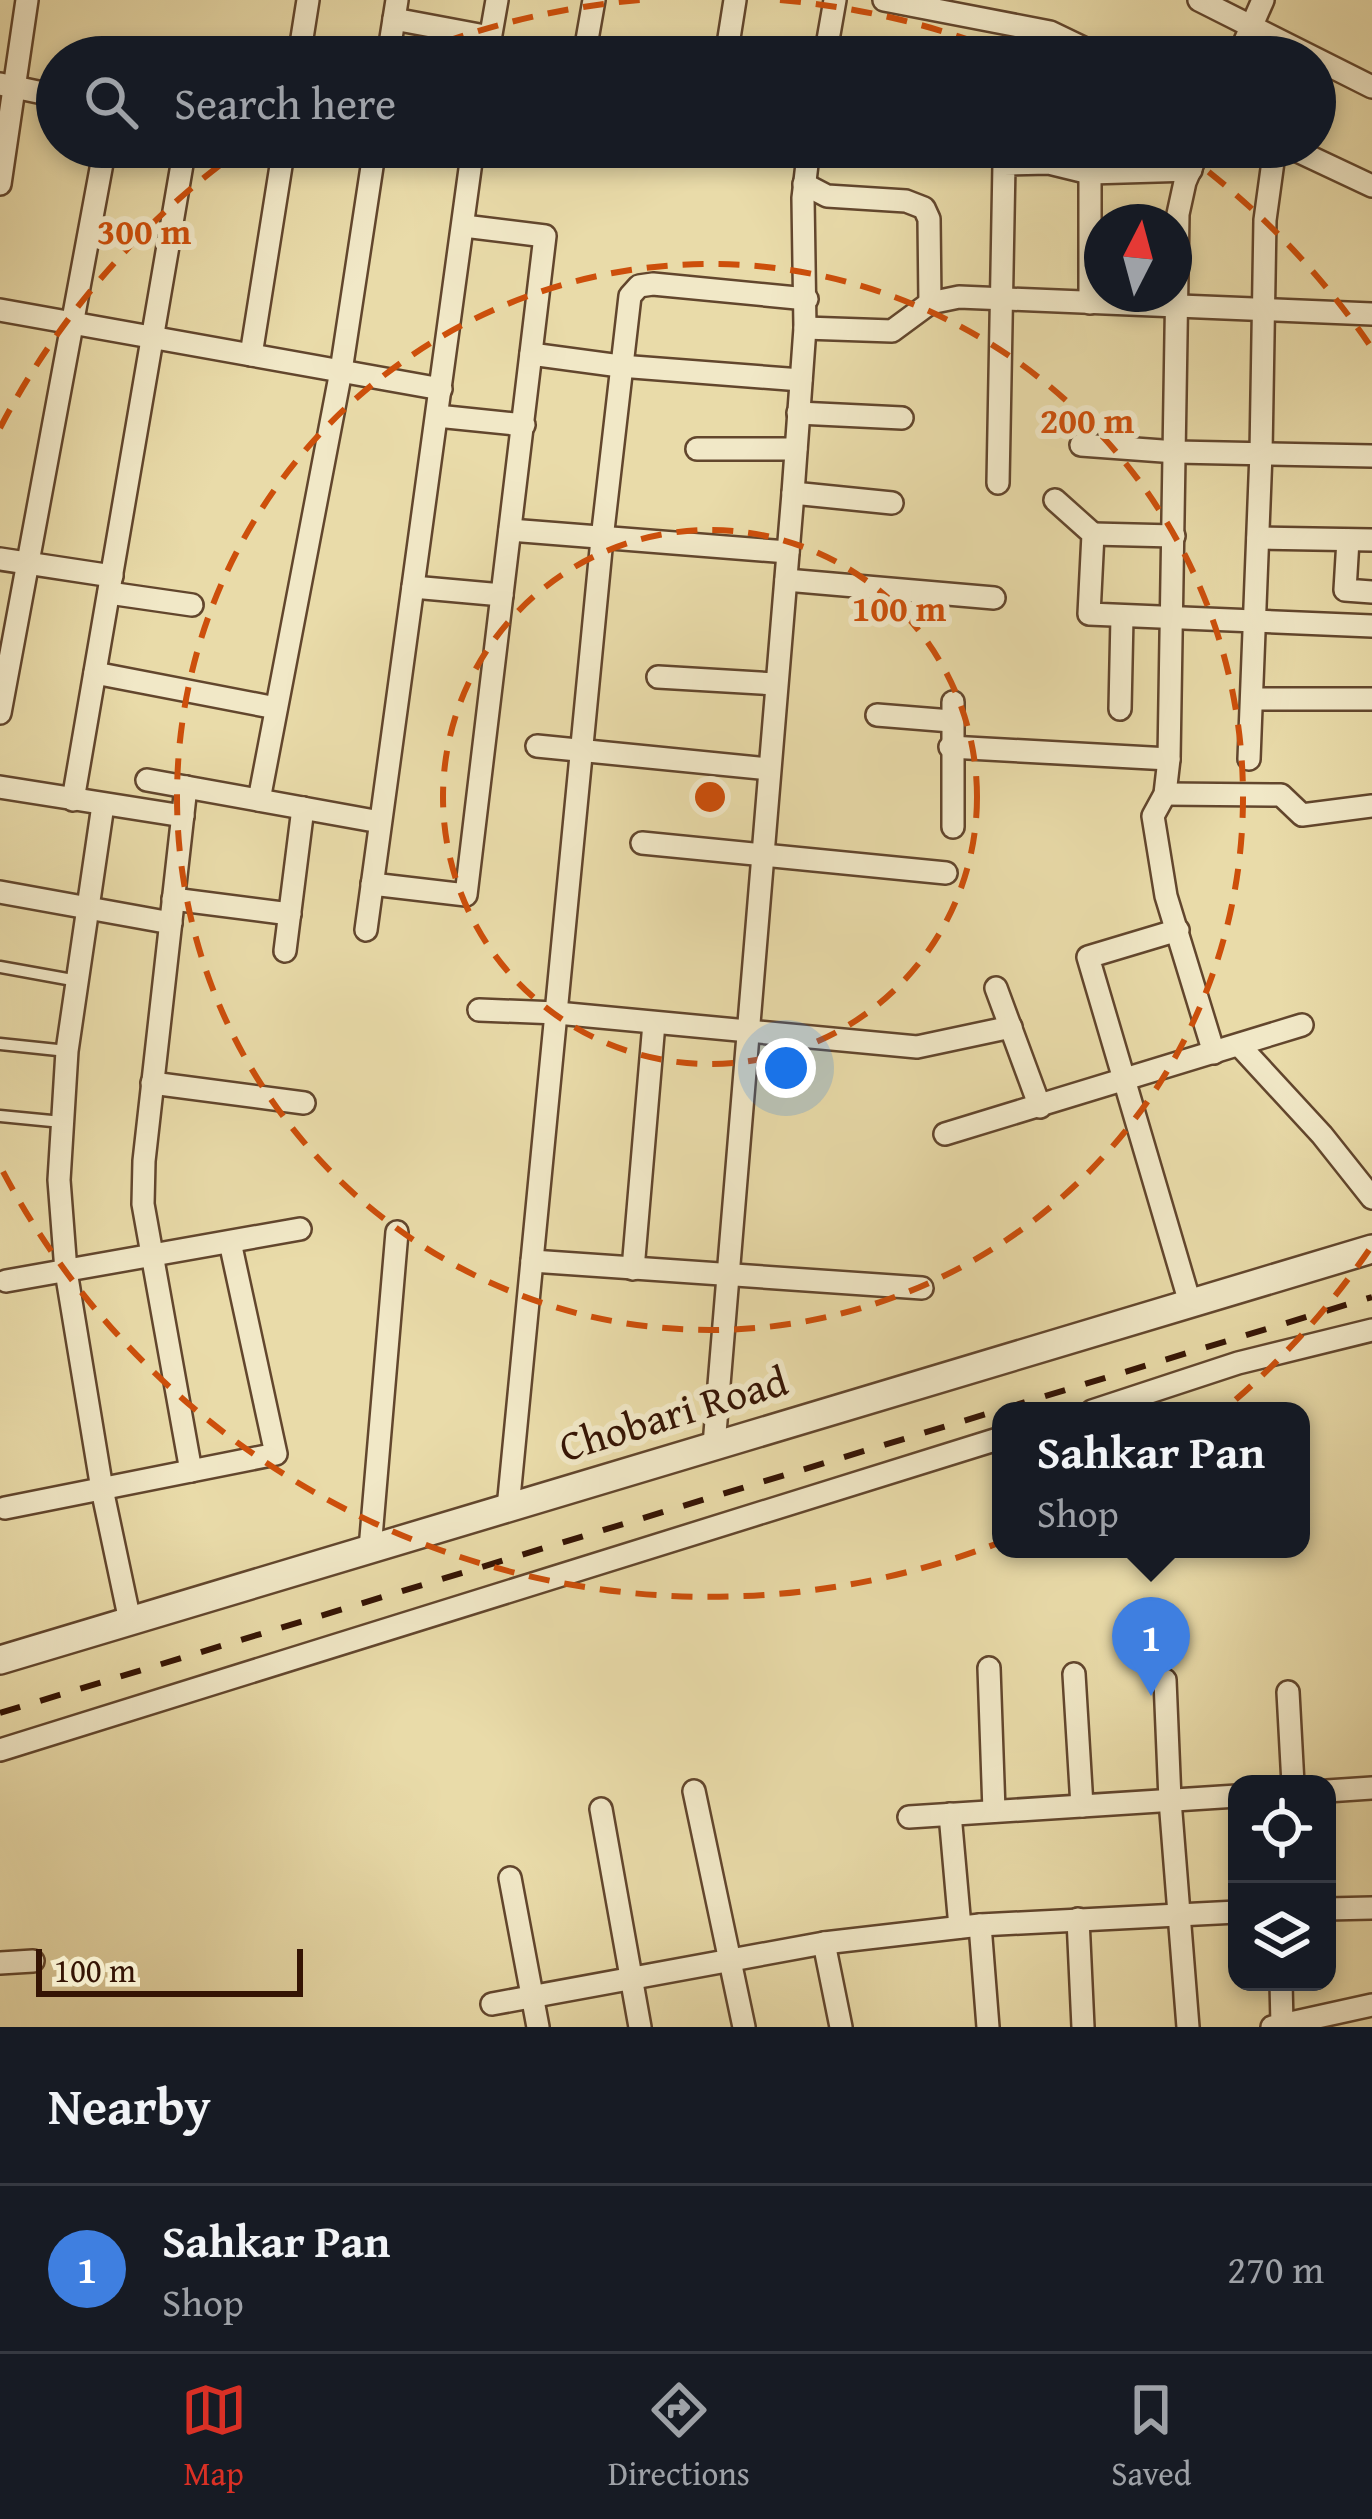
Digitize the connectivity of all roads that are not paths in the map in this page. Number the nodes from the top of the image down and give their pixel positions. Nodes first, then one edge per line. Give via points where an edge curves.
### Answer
1 (27, 0) edge
2 (308, 0) edge
3 (497, 0) edge
4 (594, 0) edge
5 (735, 0) edge
6 (835, 0) edge
7 (884, 0) edge
8 (1199, 0) edge
9 (1263, 0) edge
10 (938, 5) edge
11 (396, 10) edge
12 (1251, 25) junction
13 (302, 36) edge
14 (461, 36) edge
15 (490, 36) edge
16 (588, 36) edge
17 (729, 36) edge
18 (829, 36) edge
19 (1058, 36) edge
20 (1247, 36) edge
21 (1272, 36) edge
22 (1336, 69) edge
23 (6, 85) edge
24 (1372, 87) edge
25 (36, 91) edge
26 (101, 168) edge
27 (182, 168) edge
28 (281, 168) edge
29 (372, 168) edge
30 (470, 168) edge
31 (806, 168) edge
32 (1004, 168) edge
33 (1069, 168) edge
34 (1272, 168) edge
35 (1334, 168) edge
36 (1191, 170) joint
37 (1090, 173) junction
38 (0, 184) edge
39 (1372, 186) edge
40 (804, 191) junction
41 (1090, 204) edge
42 (1181, 204) edge
43 (464, 226) junction
44 (807, 299) junction
45 (1004, 300) junction
46 (1084, 303) edge
47 (927, 306) junction
48 (1192, 306) edge
49 (0, 310) edge
50 (1263, 310) junction
51 (1179, 312) edge
52 (1372, 314) edge
53 (72, 323) junction
54 (806, 328) junction
55 (154, 338) junction
56 (531, 354) junction
57 (251, 355) junction
58 (620, 366) junction
59 (341, 371) junction
60 (801, 380) junction
61 (441, 389) junction
62 (798, 412) junction
63 (437, 416) junction
64 (902, 418) dead end
65 (524, 425) junction
66 (1081, 445) dead end
67 (697, 449) dead end
68 (796, 449) junction
69 (1176, 452) junction
70 (1261, 453) junction
71 (1372, 457) edge
72 (998, 483) dead end
73 (794, 493) junction
74 (1055, 500) dead end
75 (892, 503) dead end
76 (510, 530) junction
77 (1093, 534) junction
78 (1174, 536) junction
79 (1258, 538) junction
80 (602, 539) junction
81 (1348, 539) junction
82 (1372, 540) edge
83 (788, 552) junction
84 (0, 559) edge
85 (27, 563) junction
86 (786, 580) junction
87 (111, 585) junction
88 (412, 587) junction
89 (1372, 592) edge
90 (502, 596) junction
91 (994, 598) dead end
92 (192, 605) dead end
93 (1122, 617) junction
94 (1171, 619) junction
95 (1255, 623) junction
96 (1372, 626) edge
97 (95, 673) junction
98 (658, 677) dead end
99 (776, 684) junction
100 (1252, 699) junction
101 (1372, 699) edge
102 (276, 708) junction
103 (1120, 710) dead end
104 (0, 713) edge
105 (877, 715) dead end
106 (537, 746) dead end
107 (950, 747) junction
108 (582, 752) junction
109 (1169, 759) junction
110 (1249, 759) dead end
111 (769, 769) junction
112 (147, 780) dead end
113 (0, 787) edge
114 (186, 787) junction
115 (1165, 794) junction
116 (73, 800) junction
117 (260, 800) junction
118 (103, 805) junction
119 (1372, 806) edge
120 (303, 808) junction
121 (183, 816) junction
122 (380, 822) junction
123 (953, 827) dead end
124 (642, 843) dead end
125 (764, 855) junction
126 (946, 873) dead end
127 (372, 884) junction
128 (0, 892) edge
129 (173, 899) junction
130 (90, 908) junction
131 (290, 914) junction
132 (171, 923) junction
133 (366, 930) dead end
134 (1178, 930) junction
135 (285, 951) dead end
136 (0, 967) edge
137 (79, 981) junction
138 (996, 988) dead end
139 (479, 1010) dead end
140 (556, 1013) junction
141 (655, 1022) junction
142 (1302, 1025) dead end
143 (1011, 1027) junction
144 (746, 1031) junction
145 (0, 1044) edge
146 (1239, 1045) junction
147 (68, 1051) junction
148 (1214, 1054) junction
149 (1125, 1081) junction
150 (152, 1083) junction
151 (304, 1103) dead end
152 (1040, 1107) junction
153 (0, 1115) edge
154 (62, 1122) junction
155 (945, 1134) dead end
156 (1372, 1198) edge
157 (300, 1229) dead end
158 (397, 1232) dead end
159 (230, 1242) junction
160 (1372, 1249) edge
161 (150, 1256) junction
162 (532, 1262) junction
163 (633, 1269) junction
164 (66, 1271) junction
165 (727, 1276) junction
166 (6, 1281) dead end
167 (922, 1288) dead end
168 (1190, 1303) junction
169 (1372, 1330) edge
170 (1120, 1402) edge
171 (992, 1441) edge
172 (714, 1445) junction
173 (191, 1471) junction
174 (102, 1489) junction
175 (5, 1508) dead end
176 (508, 1508) junction
177 (370, 1549) junction
178 (130, 1621) junction
179 (0, 1660) edge
180 (989, 1668) dead end
181 (1074, 1674) dead end
182 (1165, 1680) dead end
183 (1288, 1692) dead end
184 (0, 1750) edge
185 (1293, 1775) edge
186 (1372, 1788) edge
187 (1336, 1790) edge
188 (694, 1791) dead end
189 (1228, 1797) edge
190 (1169, 1800) junction
191 (1082, 1806) junction
192 (601, 1809) dead end
193 (994, 1811) junction
194 (950, 1814) junction
195 (909, 1816) dead end
196 (510, 1879) dead end
197 (1372, 1908) edge
198 (1336, 1910) edge
199 (1228, 1912) edge
200 (1181, 1913) junction
201 (1078, 1919) junction
202 (970, 1926) junction
203 (824, 1943) junction
204 (33, 1961) dead end
205 (729, 1961) junction
206 (0, 1964) edge
207 (629, 1979) junction
208 (1280, 1991) edge
209 (532, 1997) junction
210 (492, 2004) dead end
211 (1372, 2005) edge
212 (1325, 2021) edge
213 (1277, 2026) edge
214 (538, 2027) edge
215 (640, 2027) edge
216 (744, 2027) edge
217 (841, 2027) edge
218 (988, 2027) edge
219 (1083, 2027) edge
220 (1188, 2027) edge

1 - 23 street
2 - 13 street
3 - 15 street
4 - 16 street
5 - 17 street
6 - 18 street
7 - 10 street
8 - 12 street
9 - 12 street
10 - 19 street
11 - 14 street
12 - 20 street
12 - 21 street
22 - 24 street
23 - 25 street
23 - 38 street
26 - 53 street
27 - 55 street
28 - 57 street
29 - 59 street
30 - 43 street
31 - 40 street
32 - 45 street
33 - 37 street
34 - 50 street
35 - 39 street
36 - 37 street
36 - 42 street
37 - 41 street
40 - 44 street
40 - 47 street via 924,208
43 - 56 street via 545,236
43 - 61 street
44 - 54 street
44 - 58 street via 639,286 630,296
45 - 46 street
45 - 47 street via 959,297
45 - 72 street
47 - 54 street via 879,333
48 - 50 street
49 - 53 street
50 - 52 street
50 - 70 street
51 - 69 street
53 - 55 street
53 - 85 street
54 - 60 street
55 - 57 street
55 - 87 street
56 - 58 street
56 - 65 street
57 - 59 street
58 - 60 street
58 - 80 street
59 - 61 street
59 - 102 street
60 - 62 street
61 - 63 street
62 - 64 street
62 - 68 street
63 - 65 street
63 - 88 street
65 - 76 street
66 - 69 street
67 - 68 street
68 - 73 street
69 - 70 street
69 - 78 street
70 - 71 street
70 - 79 street
73 - 75 street
73 - 83 street
74 - 77 street
76 - 80 street
76 - 90 street
77 - 78 street
77 - 93 street via 1089,614
78 - 94 street
79 - 81 street
79 - 95 street
80 - 83 street
80 - 108 street
81 - 82 street
81 - 89 street via 1345,590
83 - 86 street
84 - 85 street
85 - 87 street
85 - 104 street
86 - 91 street
86 - 99 street
87 - 92 street
87 - 97 street
88 - 90 street
88 - 122 street
90 - 127 street via 466,895
93 - 94 street
93 - 103 street
94 - 95 street
94 - 109 street
95 - 96 street
95 - 100 street
97 - 102 street
97 - 116 street
98 - 99 street
99 - 111 street
100 - 101 street
100 - 110 street
102 - 117 street
105 - 107 street via 952,711
106 - 108 street
107 - 109 street
107 - 123 street
108 - 111 street
108 - 140 street
109 - 115 street
111 - 125 street
112 - 114 street
113 - 116 street
114 - 117 street
114 - 121 street
115 - 119 street via 1281,795 1303,815
115 - 134 street via 1153,816
116 - 118 street
117 - 120 street
118 - 121 street
118 - 130 street
120 - 122 street
120 - 131 street
121 - 129 street
122 - 127 street
124 - 125 street
125 - 126 street
125 - 144 street
127 - 133 street
128 - 130 street
129 - 131 street
129 - 132 street
130 - 132 street
130 - 137 street
131 - 135 street
132 - 150 street
134 - 148 street
134 - 149 street via 1088,957
136 - 137 lane
137 - 147 street
138 - 143 street
139 - 140 street
140 - 141 street
140 - 162 street
141 - 144 street
141 - 163 street
142 - 146 street
143 - 144 street via 916,1047
143 - 152 street
144 - 165 street
145 - 147 lane
146 - 148 street
146 - 156 street
147 - 154 street
148 - 149 street
149 - 152 street
149 - 168 street
150 - 151 street
150 - 161 street via 143,1204
152 - 155 street
153 - 154 lane
154 - 164 street
157 - 159 street
158 - 177 street
159 - 161 street
159 - 173 street via 276,1454
160 - 168 street, Chobari Road
161 - 164 street
161 - 173 street
162 - 163 street
162 - 176 street
163 - 165 street
164 - 166 street
164 - 174 street
165 - 167 street
165 - 172 street
168 - 172 street, Chobari Road
169 - 170 street
171 - 184 street
172 - 176 street, Chobari Road
173 - 174 street
174 - 175 street
174 - 178 street
176 - 177 street, Chobari Road
177 - 178 street, Chobari Road
178 - 179 street, Chobari Road
180 - 193 street
181 - 191 street
182 - 190 street
183 - 185 street
186 - 187 street
188 - 205 street
189 - 190 street
190 - 191 street
190 - 200 street
191 - 193 street
192 - 207 street
193 - 194 street
194 - 195 street
194 - 202 street
196 - 209 street
197 - 198 street
199 - 200 street
200 - 201 street
200 - 220 street
201 - 202 street
201 - 219 street
202 - 203 street
202 - 218 street
203 - 205 street
203 - 217 street
204 - 206 street
205 - 207 street
205 - 216 street
207 - 209 street
207 - 215 street
208 - 213 street
209 - 210 street
209 - 214 street
211 - 212 street
212 - 213 street

